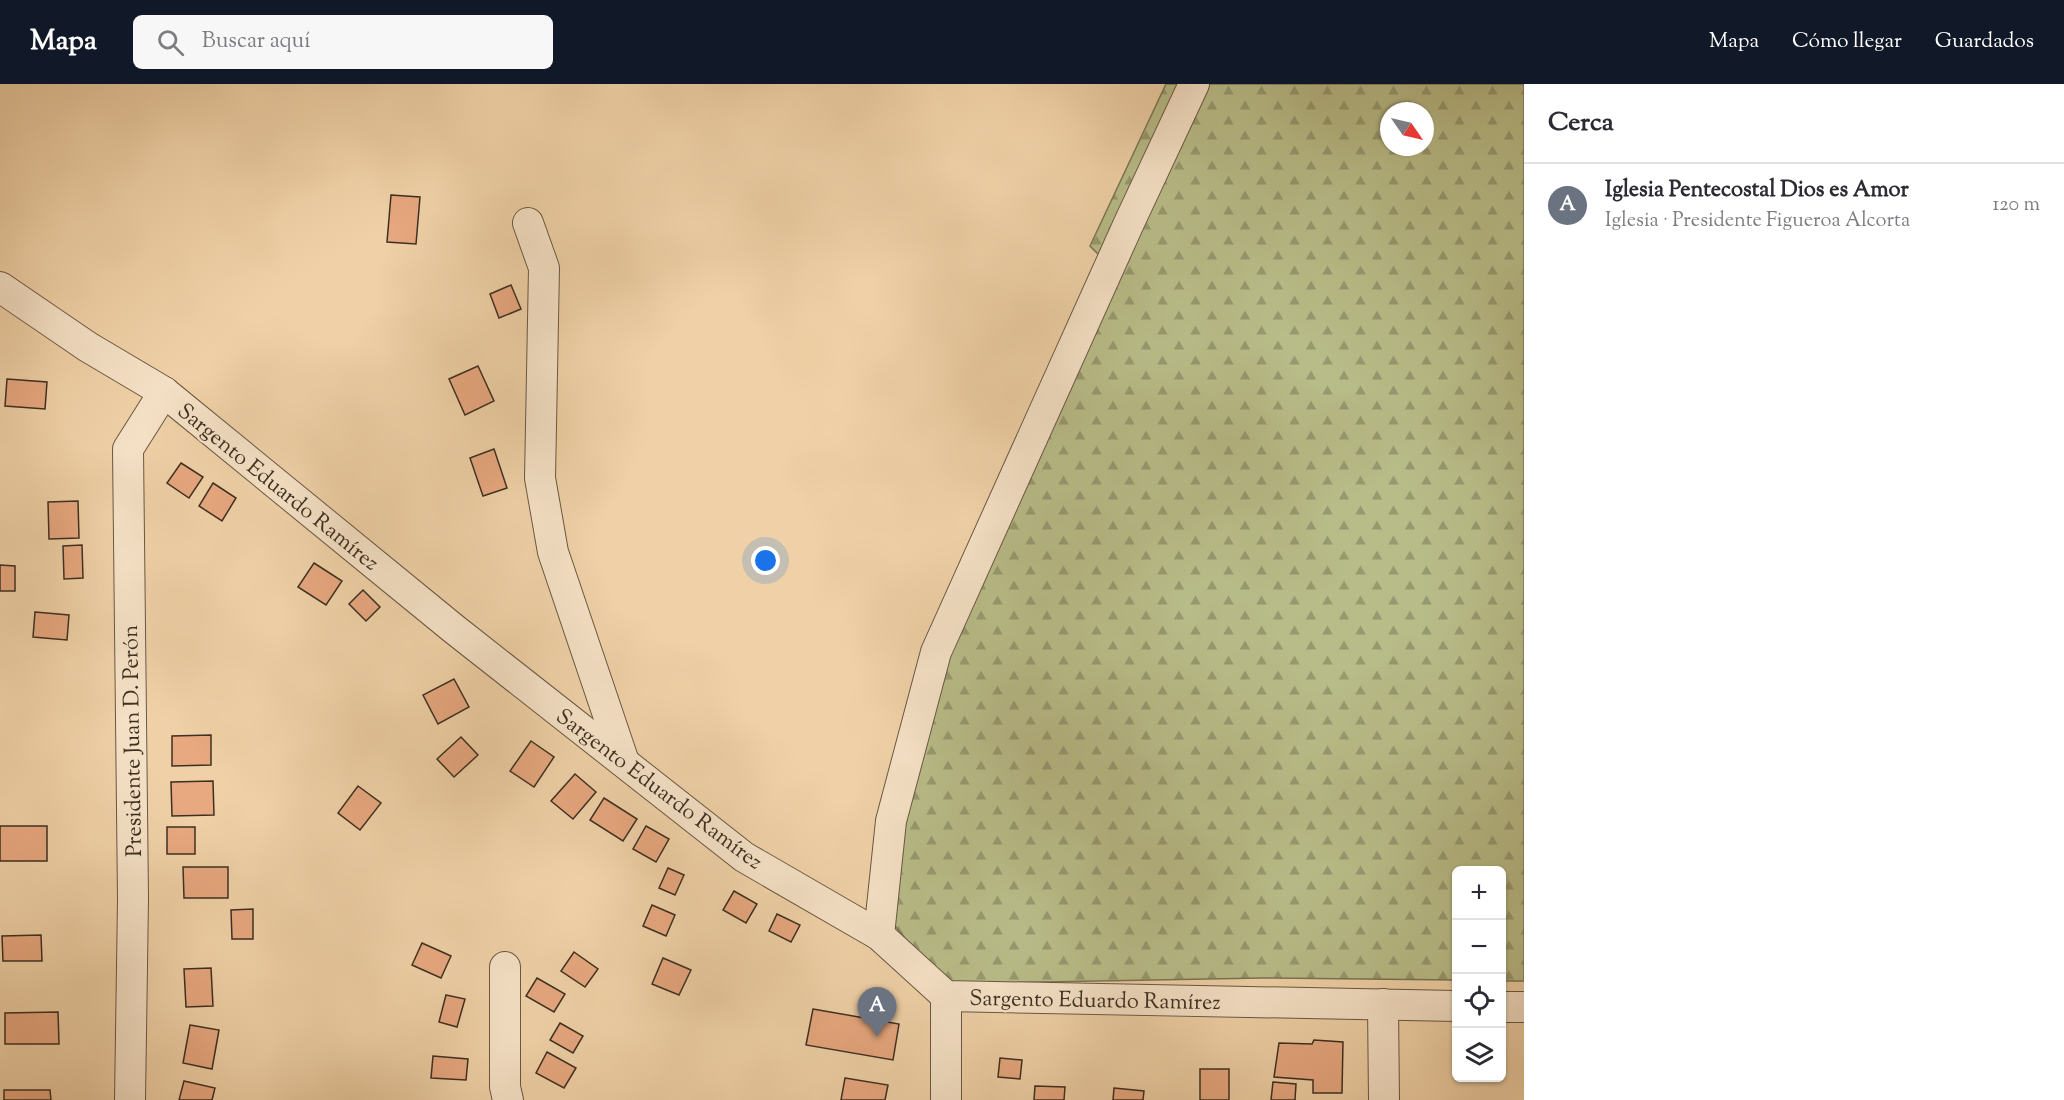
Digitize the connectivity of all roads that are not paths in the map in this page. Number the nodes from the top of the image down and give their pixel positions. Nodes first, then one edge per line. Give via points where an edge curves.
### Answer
1 (1194, 84) edge
2 (528, 223) dead end
3 (0, 287) edge
4 (164, 392) junction
5 (624, 762) junction
6 (879, 935) junction
7 (505, 967) dead end
8 (946, 996) junction
9 (1383, 1004) junction
10 (1452, 1006) edge
11 (1506, 1007) edge
12 (1524, 1007) edge
13 (129, 1100) edge
14 (508, 1100) edge
15 (946, 1100) edge
16 (1384, 1100) edge

1 - 6 street via 936,652 891,821
2 - 5 street via 544,268 540,478 553,552
3 - 4 street, Sargento Eduardo Ramírez via 88,347
4 - 5 street, Sargento Eduardo Ramírez
4 - 13 street, Presidente Juan D. Perón via 129,449 133,899
5 - 6 street, Sargento Eduardo Ramírez via 744,857
6 - 8 street, Sargento Eduardo Ramírez
7 - 14 street
8 - 9 street, Sargento Eduardo Ramírez
8 - 15 street
9 - 10 street, Sargento Eduardo Ramírez
9 - 16 street
11 - 12 street

